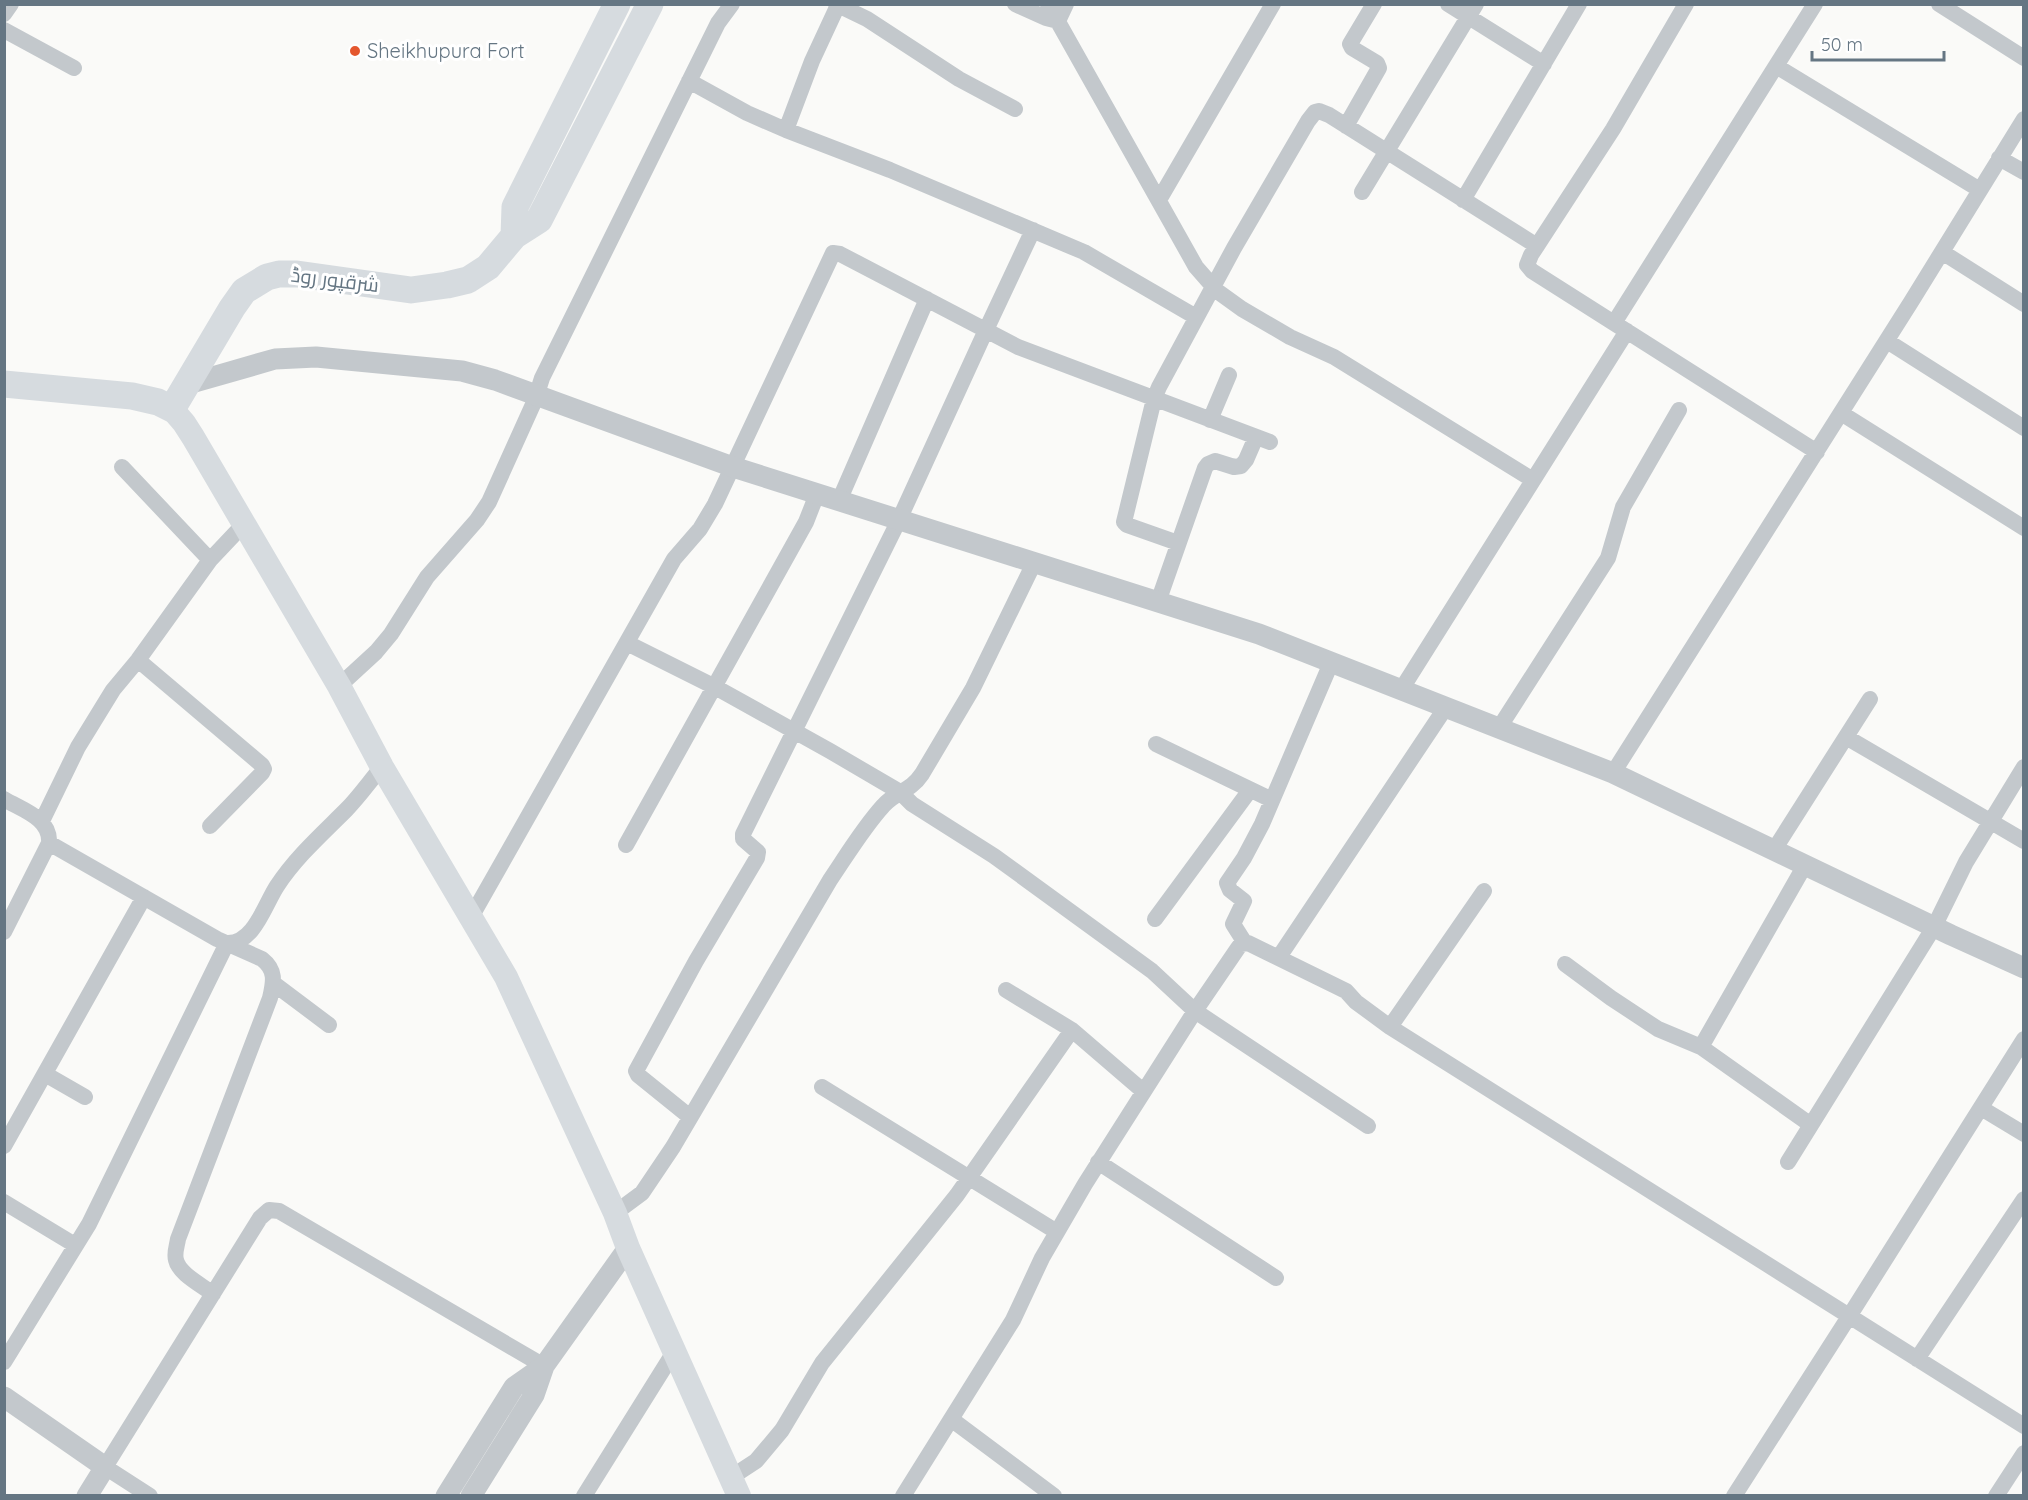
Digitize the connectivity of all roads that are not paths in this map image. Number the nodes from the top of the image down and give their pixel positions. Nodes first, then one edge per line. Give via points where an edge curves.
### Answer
1 (11, 4) edge
2 (617, 4) edge
3 (650, 4) edge
4 (732, 4) edge
5 (1015, 4) edge
6 (1048, 4) edge
7 (1066, 4) edge
8 (1273, 4) edge
9 (1374, 4) edge
10 (1448, 4) edge
11 (1579, 4) edge
12 (1686, 4) edge
13 (1815, 4) edge
14 (1939, 4) edge
15 (846, 7) edge
16 (1472, 11) edge
17 (4, 14) edge
18 (1058, 21) junction
19 (4, 30) edge
20 (2024, 58) edge
21 (1544, 64) junction
22 (1776, 66) junction
23 (74, 68) dead end
24 (689, 81) junction
25 (1015, 109) dead end
26 (2024, 119) edge
27 (1346, 126) junction
28 (786, 130) junction
29 (1386, 151) junction
30 (1999, 158) junction
31 (2024, 172) edge
32 (1980, 190) junction
33 (1362, 192) dead end
34 (1463, 200) junction
35 (1159, 201) junction
36 (1033, 230) junction
37 (514, 236) junction
38 (1536, 246) junction
39 (1942, 252) junction
40 (1213, 286) junction
41 (927, 299) junction
42 (2024, 304) edge
43 (1196, 317) junction
44 (1620, 327) junction
45 (986, 330) junction
46 (1887, 341) junction
47 (1229, 375) dead end
48 (4, 384) edge
49 (188, 384) junction
50 (536, 395) junction
51 (1154, 399) junction
52 (171, 410) junction
53 (1679, 410) dead end
54 (1841, 413) junction
55 (1210, 420) junction
56 (2024, 428) edge
57 (1816, 452) junction
58 (122, 467) dead end
59 (733, 467) junction
60 (1533, 480) junction
61 (817, 494) junction
62 (839, 501) junction
63 (899, 520) junction
64 (244, 524) junction
65 (2024, 528) edge
66 (1178, 543) junction
67 (210, 560) junction
68 (1034, 562) junction
69 (1158, 602) junction
70 (627, 643) junction
71 (138, 660) junction
72 (1332, 663) junction
73 (339, 686) junction
74 (715, 687) junction
75 (1401, 690) junction
76 (1870, 699) dead end
77 (1446, 707) junction
78 (1499, 728) junction
79 (794, 731) junction
80 (1846, 737) junction
81 (1156, 744) dead end
82 (382, 767) junction
83 (2024, 767) edge
84 (1613, 773) junction
85 (1250, 790) junction
86 (900, 792) junction
87 (4, 799) edge
88 (1272, 801) junction
89 (42, 821) junction
90 (1990, 821) junction
91 (210, 826) dead end
92 (2024, 841) edge
93 (49, 843) junction
94 (626, 844) dead end
95 (1774, 850) junction
96 (1805, 865) junction
97 (1484, 891) dead end
98 (144, 897) junction
99 (470, 919) junction
100 (1155, 919) dead end
101 (1934, 927) junction
102 (4, 932) edge
103 (227, 943) junction
104 (1245, 943) junction
105 (1279, 957) junction
106 (1565, 964) dead end
107 (2024, 968) edge
108 (273, 983) junction
109 (1006, 990) dead end
110 (1195, 1011) junction
111 (329, 1025) dead end
112 (1390, 1027) junction
113 (1072, 1030) junction
114 (2024, 1039) edge
115 (1701, 1047) junction
116 (45, 1074) junction
117 (822, 1087) dead end
118 (1143, 1091) junction
119 (85, 1097) dead end
120 (1982, 1108) junction
121 (690, 1117) junction
122 (1368, 1125) dead end
123 (1811, 1125) junction
124 (2024, 1134) edge
125 (4, 1146) edge
126 (1098, 1162) junction
127 (1788, 1162) dead end
128 (969, 1178) junction
129 (2024, 1198) edge
130 (4, 1202) edge
131 (615, 1213) junction
132 (1057, 1232) junction
133 (75, 1245) junction
134 (628, 1248) junction
135 (1276, 1278) dead end
136 (213, 1293) junction
137 (1850, 1315) junction
138 (674, 1352) junction
139 (1917, 1359) junction
140 (4, 1362) edge
141 (544, 1366) junction
142 (4, 1397) edge
143 (951, 1419) junction
144 (2024, 1425) edge
145 (2024, 1453) edge
146 (105, 1467) junction
147 (734, 1487) edge
148 (87, 1496) edge
149 (150, 1496) edge
150 (446, 1496) edge
151 (471, 1496) edge
152 (584, 1496) edge
153 (903, 1496) edge
154 (1054, 1496) edge
155 (1734, 1496) edge
156 (1996, 1496) edge

1 - 17 street
2 - 37 main road via 515,207
3 - 37 main road, شرقپور روڈ via 539,220
4 - 24 street
5 - 18 street
6 - 18 street
7 - 18 street
8 - 35 street
9 - 27 street via 1350,44 1379,68
10 - 16 street
11 - 21 street
12 - 38 street via 1613,129
13 - 22 street
14 - 20 street
15 - 25 street via 959,79
15 - 28 street via 812,61
16 - 21 street
16 - 29 street
18 - 35 street
19 - 23 street
21 - 34 street
22 - 32 street
22 - 44 street
24 - 28 street
24 - 50 street
26 - 30 street
27 - 29 street
27 - 40 street via 1323,112 1312,115
28 - 36 street
29 - 33 street
29 - 34 street
30 - 31 street
30 - 32 street
32 - 39 street
34 - 38 street
35 - 40 street via 1196,267
36 - 43 street via 1084,252
36 - 45 street
37 - 49 main road, شرقپور روڈ via 488,267 468,280 438,286 411,290 297,274 267,277 244,291
38 - 44 street via 1528,262 1532,271
39 - 42 street
39 - 46 street
40 - 43 street
40 - 60 street via 1242,309 1334,357
41 - 45 street
41 - 59 street via 833,253
41 - 62 street
43 - 51 street
44 - 57 street
44 - 60 street
45 - 51 street via 1028,351
45 - 63 street
46 - 54 street
46 - 56 street
47 - 55 street
48 - 52 main road via 132,396 158,402
49 - 50 street via 275,358 316,357 462,371
49 - 52 main road, شرقپور روڈ
50 - 59 street
50 - 73 street via 489,502 477,520 427,577 391,634
51 - 55 street
51 - 66 street via 1124,522
52 - 64 main road via 193,437
53 - 78 street via 1623,507 1608,558
54 - 57 street
54 - 65 street
55 - 66 street via 1263,439 1241,466 1215,461 1208,464
57 - 84 street
58 - 67 street
59 - 61 street
59 - 70 street via 706,521 674,559
60 - 75 street
61 - 62 street
61 - 74 street via 806,522
62 - 63 street
63 - 68 street
63 - 79 street
64 - 67 street
64 - 73 main road
66 - 69 street
67 - 71 street
68 - 69 street
68 - 86 street via 954,720 916,783
69 - 72 street via 1259,634
70 - 74 street
70 - 99 street
71 - 89 street via 112,690 78,747
71 - 91 street via 264,769
72 - 75 street
72 - 88 street
73 - 82 main road
74 - 79 street
74 - 94 street
75 - 77 street
76 - 80 street
77 - 78 street
77 - 105 street
78 - 84 street
79 - 86 street
79 - 121 street via 743,834 742,839 758,852 757,858 636,1071
80 - 90 street
80 - 95 street
81 - 85 street
82 - 99 main road
82 - 103 street via 277,885 248,934
83 - 90 street
84 - 95 street
85 - 88 street
85 - 100 street
86 - 110 street via 1152,971
86 - 121 street via 882,807 831,880
87 - 89 street
88 - 104 street via 1227,883 1244,901 1233,924
89 - 93 street via 50,836
90 - 92 street
90 - 101 street
93 - 98 street
93 - 102 street
95 - 96 street
96 - 101 street
96 - 115 street
97 - 112 street
98 - 103 street
98 - 116 street
99 - 131 main road via 506,978
101 - 107 street
101 - 123 street
103 - 108 street via 268,963
103 - 133 street via 89,1224
104 - 105 street
104 - 110 street
105 - 112 street via 1346,991
106 - 115 street via 1658,1029
108 - 111 street
108 - 136 street via 177,1246 176,1260 182,1270
109 - 113 street
110 - 118 street
110 - 122 street
112 - 137 street
113 - 118 street
113 - 128 street
114 - 120 street
115 - 123 street
116 - 119 street
116 - 125 street
117 - 128 street
118 - 126 street
120 - 124 street
120 - 137 street
121 - 131 street via 648,1186
123 - 127 street
126 - 132 street
126 - 135 street
128 - 132 street
128 - 147 street via 822,1363 782,1430
129 - 139 street
130 - 133 street
131 - 134 main road
132 - 143 street via 1013,1320
133 - 140 street
134 - 138 main road
134 - 141 street
136 - 141 street via 260,1218 274,1210
136 - 146 street
137 - 139 street
137 - 155 street
138 - 147 main road
138 - 152 street
139 - 144 street
141 - 150 street via 514,1387
141 - 151 street via 534,1395
142 - 146 street
143 - 153 street
143 - 154 street
145 - 156 street
146 - 148 street
146 - 149 street

